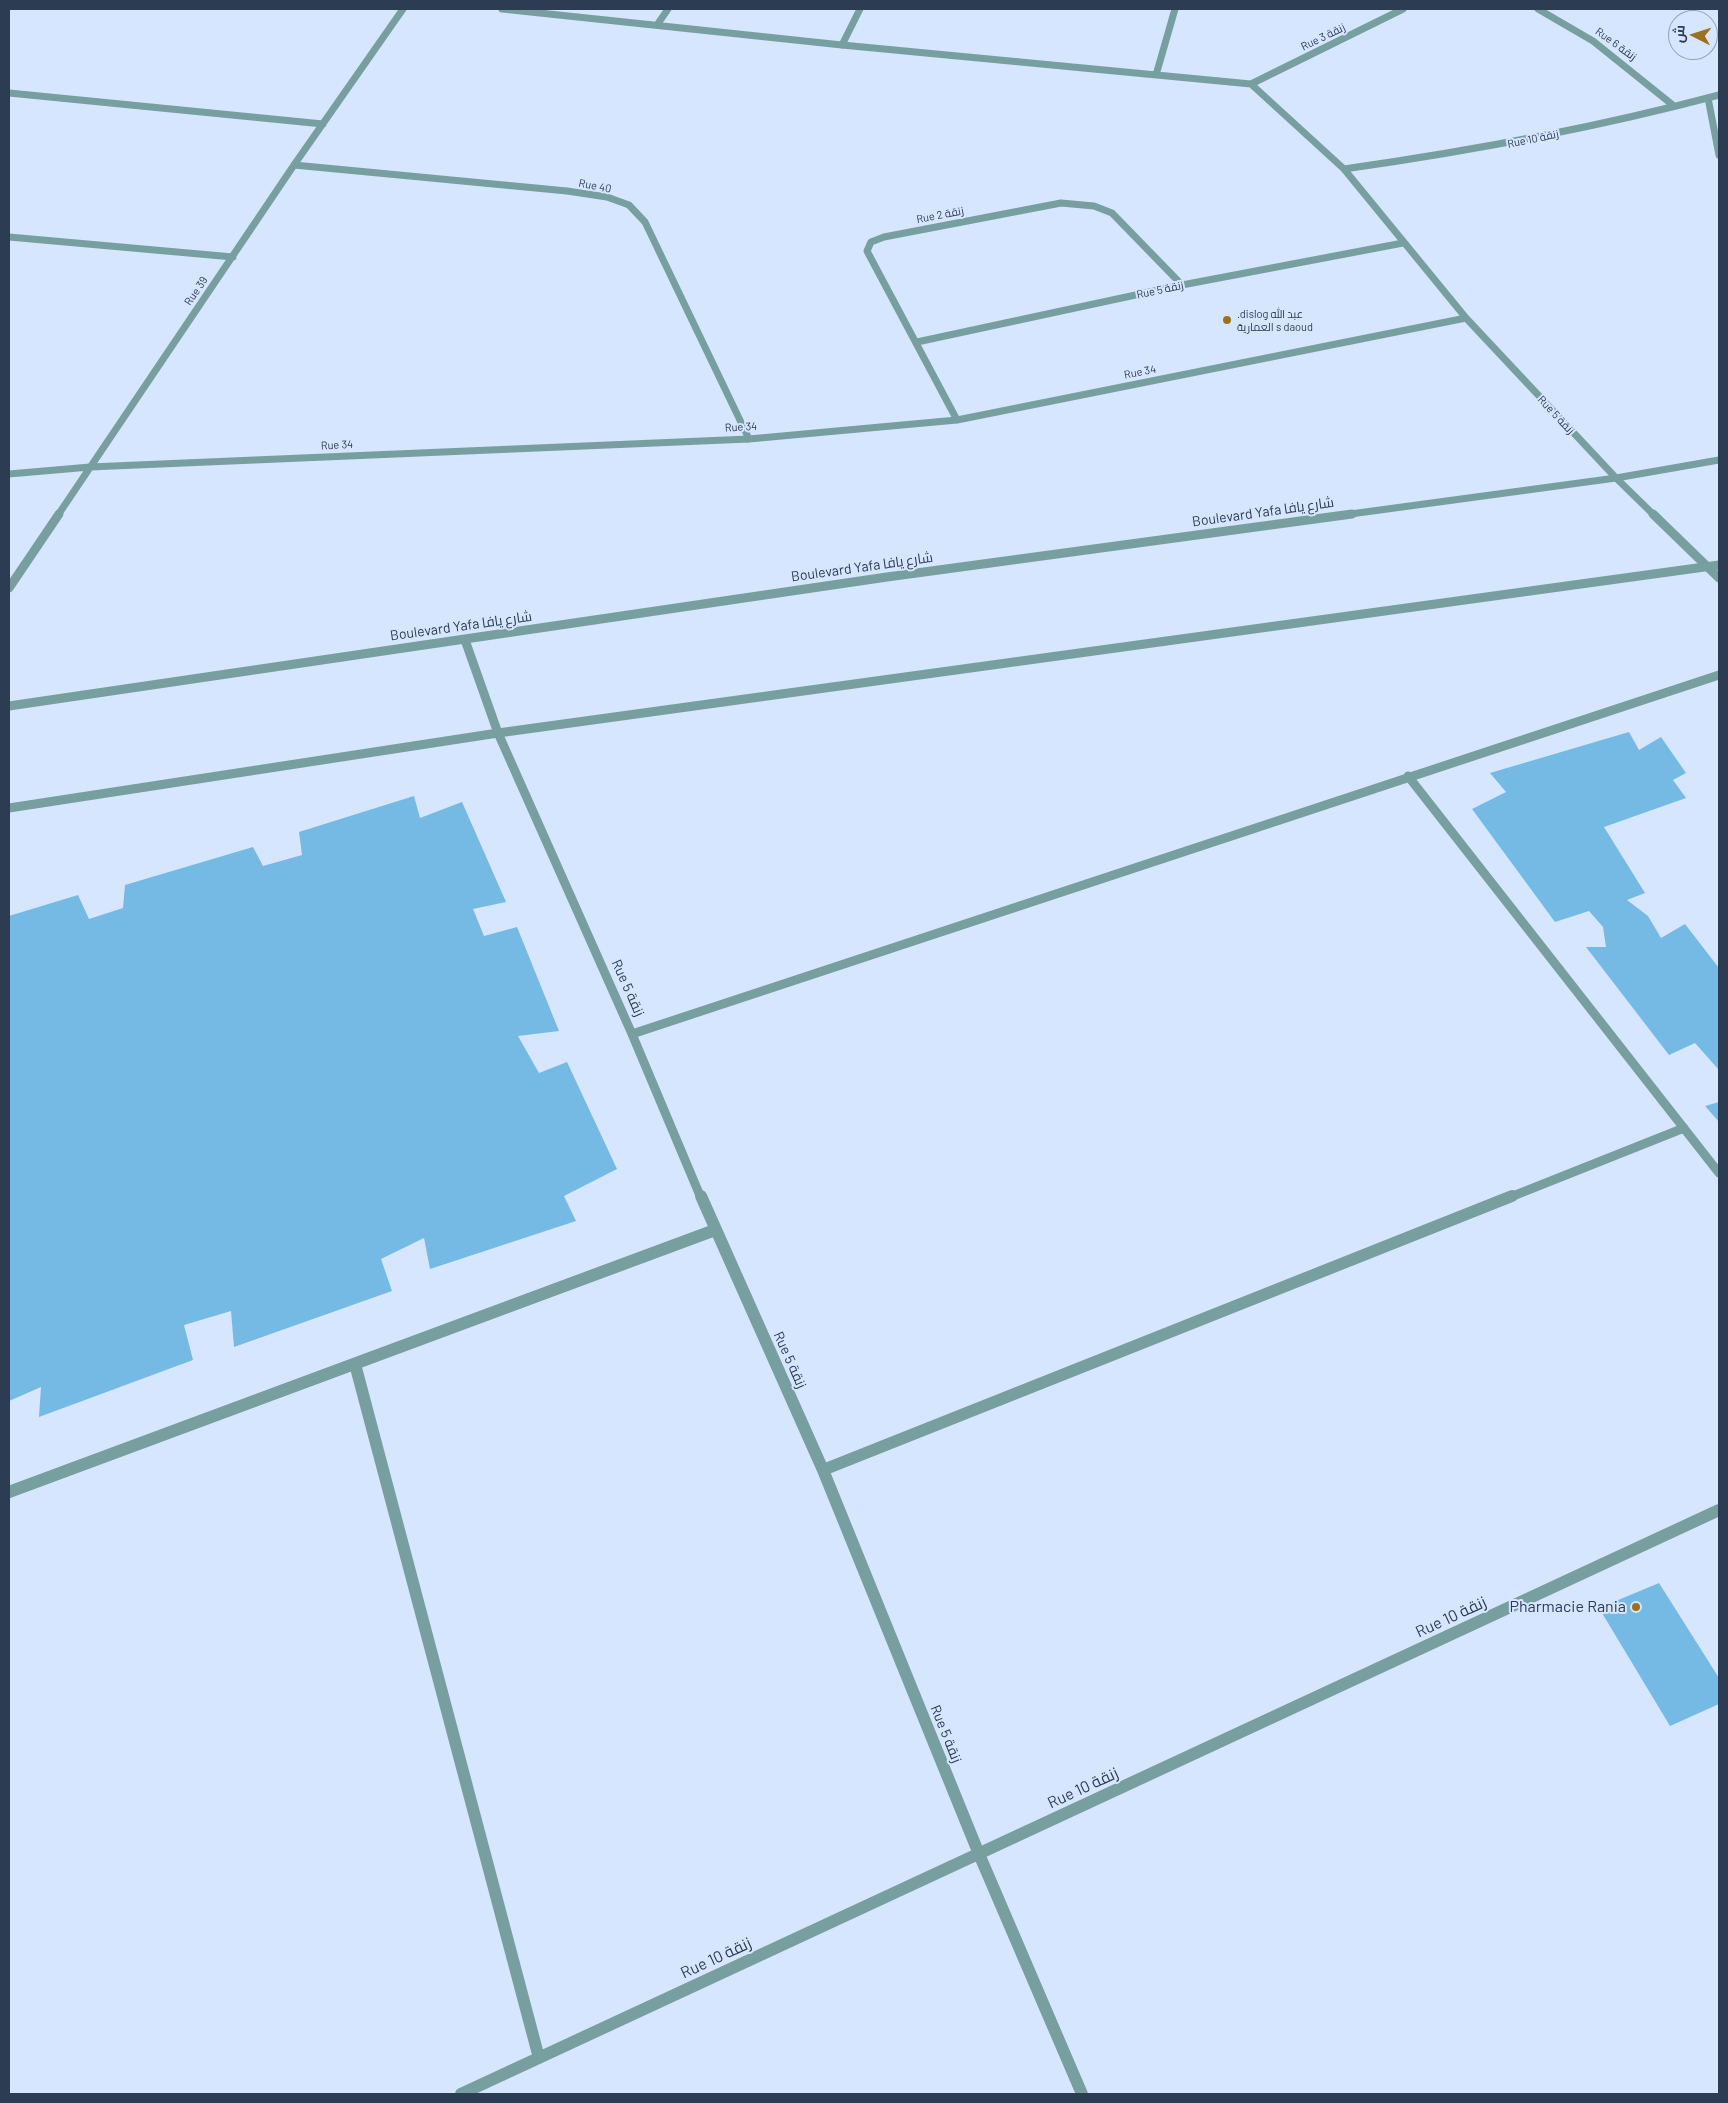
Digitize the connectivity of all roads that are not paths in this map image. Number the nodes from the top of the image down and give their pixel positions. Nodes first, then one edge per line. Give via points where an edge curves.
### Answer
1 (403, 9) edge
2 (502, 9) edge
3 (668, 9) edge
4 (860, 9) edge
5 (1174, 9) edge
6 (1403, 9) edge
7 (1538, 9) edge
8 (657, 25) junction
9 (842, 45) junction
10 (1156, 75) junction
11 (1251, 84) junction
12 (9, 93) edge
13 (1719, 95) edge
14 (1708, 98) junction
15 (1674, 106) junction
16 (324, 124) junction
17 (1719, 155) edge
18 (294, 165) junction
19 (1344, 169) junction
20 (9, 237) edge
21 (1403, 243) junction
22 (233, 257) junction
23 (1182, 286) junction
24 (1466, 318) junction
25 (918, 342) junction
26 (957, 420) junction
27 (749, 438) junction
28 (1719, 460) edge
29 (90, 467) junction
30 (9, 474) edge
31 (1616, 478) junction
32 (1719, 565) edge
33 (1708, 567) junction
34 (1719, 578) edge
35 (9, 588) edge
36 (465, 640) junction
37 (1719, 675) edge
38 (9, 706) edge
39 (498, 733) junction
40 (1408, 776) junction
41 (9, 808) edge
42 (632, 1034) junction
43 (1684, 1128) junction
44 (1719, 1173) edge
45 (715, 1230) junction
46 (355, 1364) junction
47 (823, 1470) junction
48 (9, 1492) edge
49 (1719, 1510) edge
50 (978, 1854) junction
51 (539, 2058) junction
52 (461, 2094) edge
53 (1082, 2094) edge

1 - 16 street, Rue 39
2 - 8 street
3 - 8 street
4 - 9 street
5 - 10 street
6 - 11 street, Rue 3 زنقة
7 - 15 street, Rue 6 زنقة via 1573,26 1633,69
8 - 9 street
9 - 10 street
10 - 11 street
11 - 19 street, Rue 5 زنقة
12 - 16 street
13 - 14 street, Rue 10 زنقة
14 - 15 street, Rue 10 زنقة
14 - 17 street
15 - 19 street, Rue 10 زنقة via 1521,142
16 - 18 street, Rue 39
18 - 22 street, Rue 39
18 - 27 street, Rue 40 via 567,191 608,197 629,205 645,222
19 - 21 street, Rue 5 زنقة
20 - 22 street
21 - 23 street, Rue 5 زنقة
21 - 24 street, Rue 5 زنقة
22 - 29 street, Rue 39
23 - 25 street, Rue 5 زنقة
23 - 25 street, Rue 2 زنقة via 1112,213 1094,206 1061,203 871,242 867,252
24 - 26 street, Rue 34
24 - 31 street, Rue 5 زنقة
25 - 26 street, Rue 2 زنقة
26 - 27 street, Rue 34
27 - 29 street, Rue 34
28 - 31 street, Boulevard Yafa شارع يافا
29 - 30 street, Rue 34
29 - 35 street, Rue 39
31 - 33 street, Rue 5 زنقة
31 - 36 street, Boulevard Yafa شارع يافا via 877,578
32 - 33 street
33 - 34 street, Rue 5 زنقة
33 - 39 street
36 - 38 street, Boulevard Yafa شارع يافا
36 - 39 street, Rue 5 زنقة
37 - 40 street
39 - 41 street
39 - 42 street, Rue 5 زنقة
40 - 42 street
40 - 43 street
42 - 45 street, Rue 5 زنقة
43 - 44 street
43 - 47 street
45 - 46 street
45 - 47 street, Rue 5 زنقة
46 - 48 street
46 - 51 street
47 - 50 street, Rue 5 زنقة
49 - 50 street, Rue 10 زنقة
50 - 51 street, Rue 10 زنقة
50 - 53 street, Rue 5 زنقة
51 - 52 street, Rue 10 زنقة

